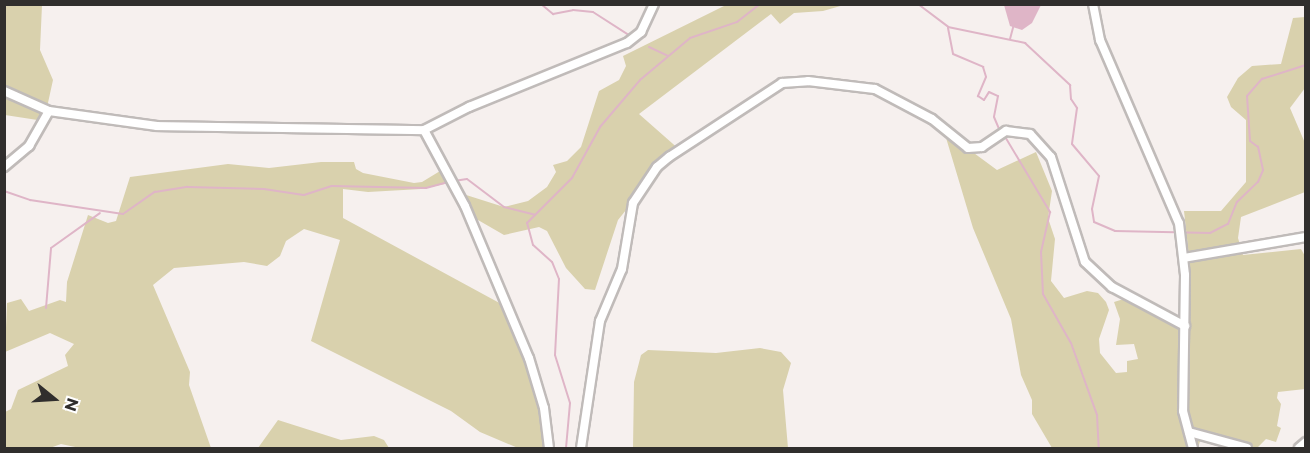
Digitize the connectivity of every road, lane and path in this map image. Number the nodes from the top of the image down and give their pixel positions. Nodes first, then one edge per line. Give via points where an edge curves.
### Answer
1 (654, 4) edge
2 (1093, 4) edge
3 (4, 91) edge
4 (49, 111) junction
5 (424, 130) junction
6 (4, 167) edge
7 (1305, 237) edge
8 (1184, 258) junction
9 (1185, 326) junction
10 (1189, 432) junction
11 (1305, 442) edge
12 (549, 448) edge
13 (580, 448) edge
14 (1193, 448) edge
15 (1247, 448) edge
16 (1299, 448) edge

1 - 5 street via 641,32 627,43 469,107
2 - 8 street via 1100,40 1179,223
3 - 4 street
4 - 5 street via 157,126
4 - 6 street via 29,146
5 - 12 street via 452,181 529,358 544,408
7 - 8 street
8 - 9 street
9 - 10 street via 1183,401
9 - 13 street via 1112,286 1085,262 1052,157 1030,134 1006,131 982,147 968,148 932,119 875,89 808,81 782,83 669,157 657,167 633,203 622,269 600,321
10 - 14 street
10 - 15 street
11 - 16 street

